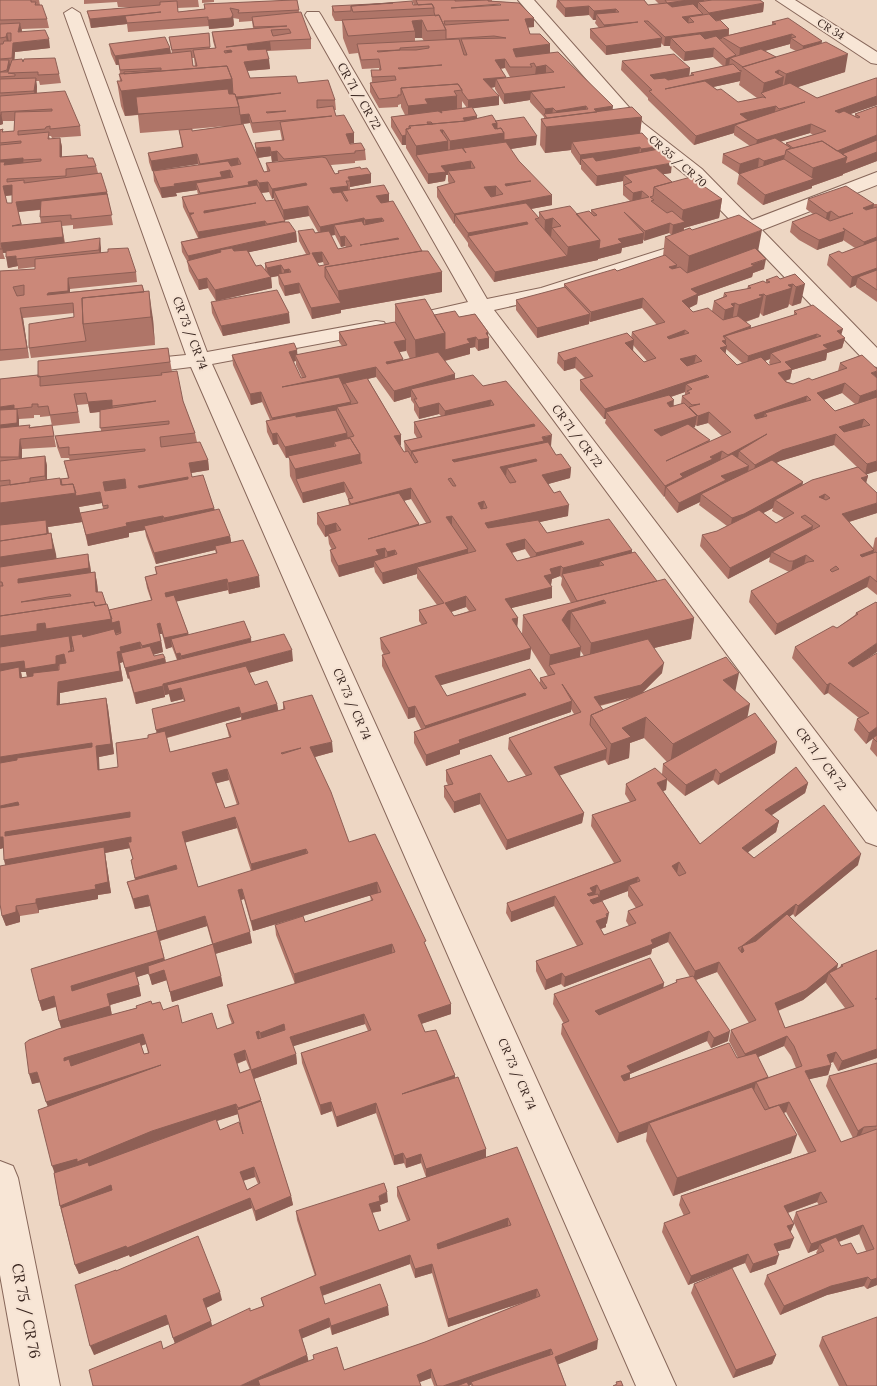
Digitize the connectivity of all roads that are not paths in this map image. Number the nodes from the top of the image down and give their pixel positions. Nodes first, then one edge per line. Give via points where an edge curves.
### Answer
1 (526, 0) edge
2 (784, 0) edge
3 (72, 13) dead end
4 (313, 15) dead end
5 (877, 59) edge
6 (877, 178) edge
7 (747, 229) junction
8 (480, 307) junction
9 (199, 360) junction
10 (877, 360) edge
11 (114, 370) edge
12 (877, 834) edge
13 (0, 1178) edge
14 (40, 1386) edge
15 (656, 1386) edge

1 - 7 street, CR 35 / CR 70 via 637,127 695,173
2 - 5 street, CR 34
3 - 9 street, CR 73 / CR 74
4 - 8 street, CR 71 / CR 72
6 - 7 street
7 - 8 street via 545,293
7 - 10 street, CR 35 / CR 70
8 - 9 street
8 - 12 street, CR 71 / CR 72
9 - 11 street
9 - 15 street, CR 73 / CR 74
13 - 14 street, CR 75 / CR 76

